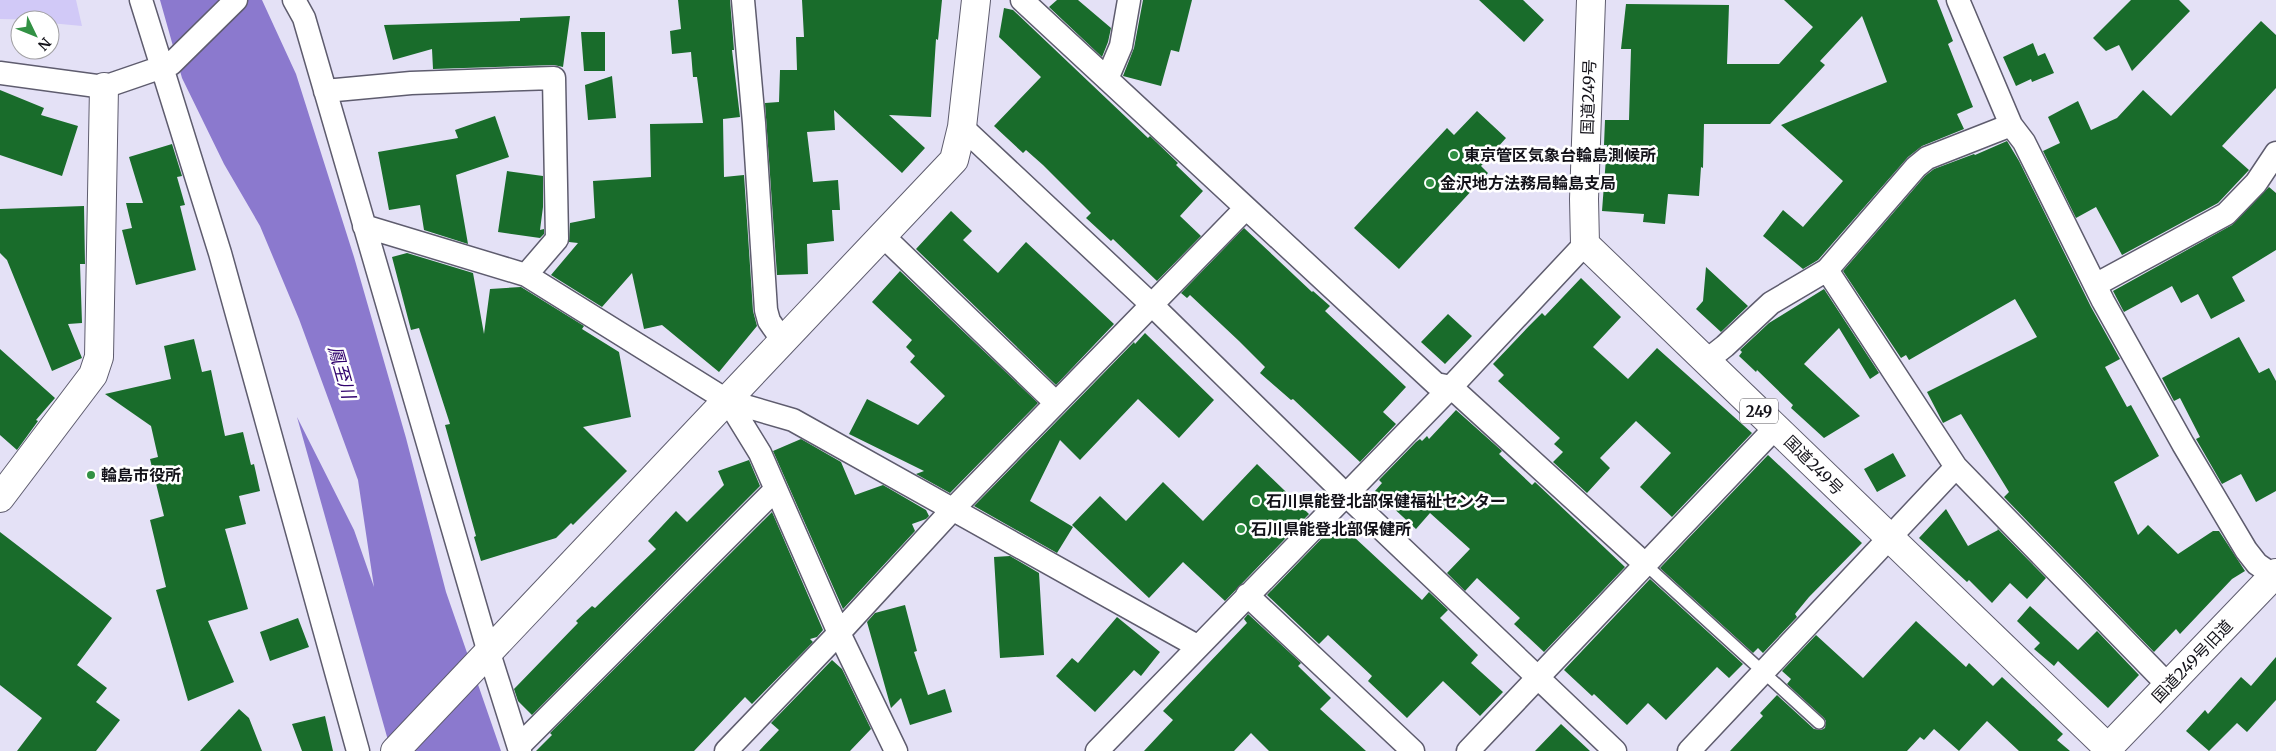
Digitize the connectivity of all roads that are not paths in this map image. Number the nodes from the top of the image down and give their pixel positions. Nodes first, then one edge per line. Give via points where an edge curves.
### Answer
1 (141, 0) edge
2 (236, 0) edge
3 (294, 0) edge
4 (743, 0) edge
5 (976, 0) edge
6 (1022, 0) edge
7 (1129, 0) edge
8 (1591, 0) edge
9 (1958, 0) edge
10 (167, 66) junction
11 (0, 73) edge
12 (1107, 79) junction
13 (104, 87) junction
14 (325, 90) junction
15 (2011, 125) junction
16 (962, 127) junction
17 (2276, 153) edge
18 (1246, 208) junction
19 (364, 226) junction
20 (883, 236) junction
21 (1585, 244) junction
22 (1827, 270) junction
23 (526, 275) junction
24 (2097, 284) junction
25 (1152, 305) junction
26 (783, 341) junction
27 (1706, 361) junction
28 (1451, 387) junction
29 (728, 401) junction
30 (1056, 403) junction
31 (1776, 427) junction
32 (1956, 467) junction
33 (775, 490) junction
34 (1346, 495) junction
35 (0, 498) edge
36 (953, 509) junction
37 (1889, 539) junction
38 (1646, 565) junction
39 (2275, 575) edge
40 (1247, 595) junction
41 (839, 633) junction
42 (1198, 646) junction
43 (489, 653) junction
44 (1763, 673) junction
45 (1538, 679) junction
46 (2168, 685) junction
47 (1818, 723) dead end
48 (890, 747) edge
49 (519, 749) edge
50 (2106, 750) edge
51 (358, 751) edge
52 (395, 751) edge
53 (726, 751) edge
54 (1097, 751) edge
55 (1413, 751) edge
56 (1468, 751) edge
57 (1615, 751) edge
58 (1689, 751) edge

1 - 10 street
2 - 10 street
3 - 14 street via 304,18
4 - 26 street via 766,310 769,321
5 - 16 main road
6 - 12 street
7 - 12 street via 1121,46
8 - 21 main road, 国道249号
9 - 15 street
10 - 13 street
10 - 51 street
11 - 13 street
12 - 18 street
13 - 35 main road via 99,357 93,375
14 - 19 street
14 - 23 street via 554,78 557,239
15 - 22 street via 1927,158
15 - 24 street via 2024,142
16 - 20 main road via 954,160
16 - 25 street
17 - 24 street via 2256,183 2226,214
18 - 25 street
18 - 28 street via 1436,384
19 - 23 street
19 - 43 street
20 - 26 main road
20 - 30 street
21 - 27 main road, 国道249号 / 249
21 - 28 street
22 - 27 street via 1771,303
22 - 32 street
23 - 29 street
24 - 39 street via 2103,301 2183,444 2246,550 2257,564
25 - 30 street
25 - 34 street
26 - 29 main road
27 - 31 main road, 国道249号 / 249
28 - 34 street
28 - 38 street
29 - 33 street via 760,454
29 - 36 street via 793,420
29 - 43 main road
30 - 36 street
31 - 37 main road, 国道249号 / 249
31 - 38 street
32 - 37 street
32 - 46 street
33 - 41 street
33 - 49 street
34 - 40 street
34 - 45 street
36 - 41 street
36 - 42 street
37 - 44 street
37 - 50 main road, 国道249号 / 249
38 - 44 lane
38 - 45 street
39 - 46 main road, 国道249号旧道
40 - 42 street
40 - 55 street
41 - 48 street
41 - 53 street
42 - 54 street
43 - 49 street
43 - 52 main road
44 - 47 lane
44 - 58 street
45 - 56 street
45 - 57 street
46 - 50 main road, 国道249号旧道

